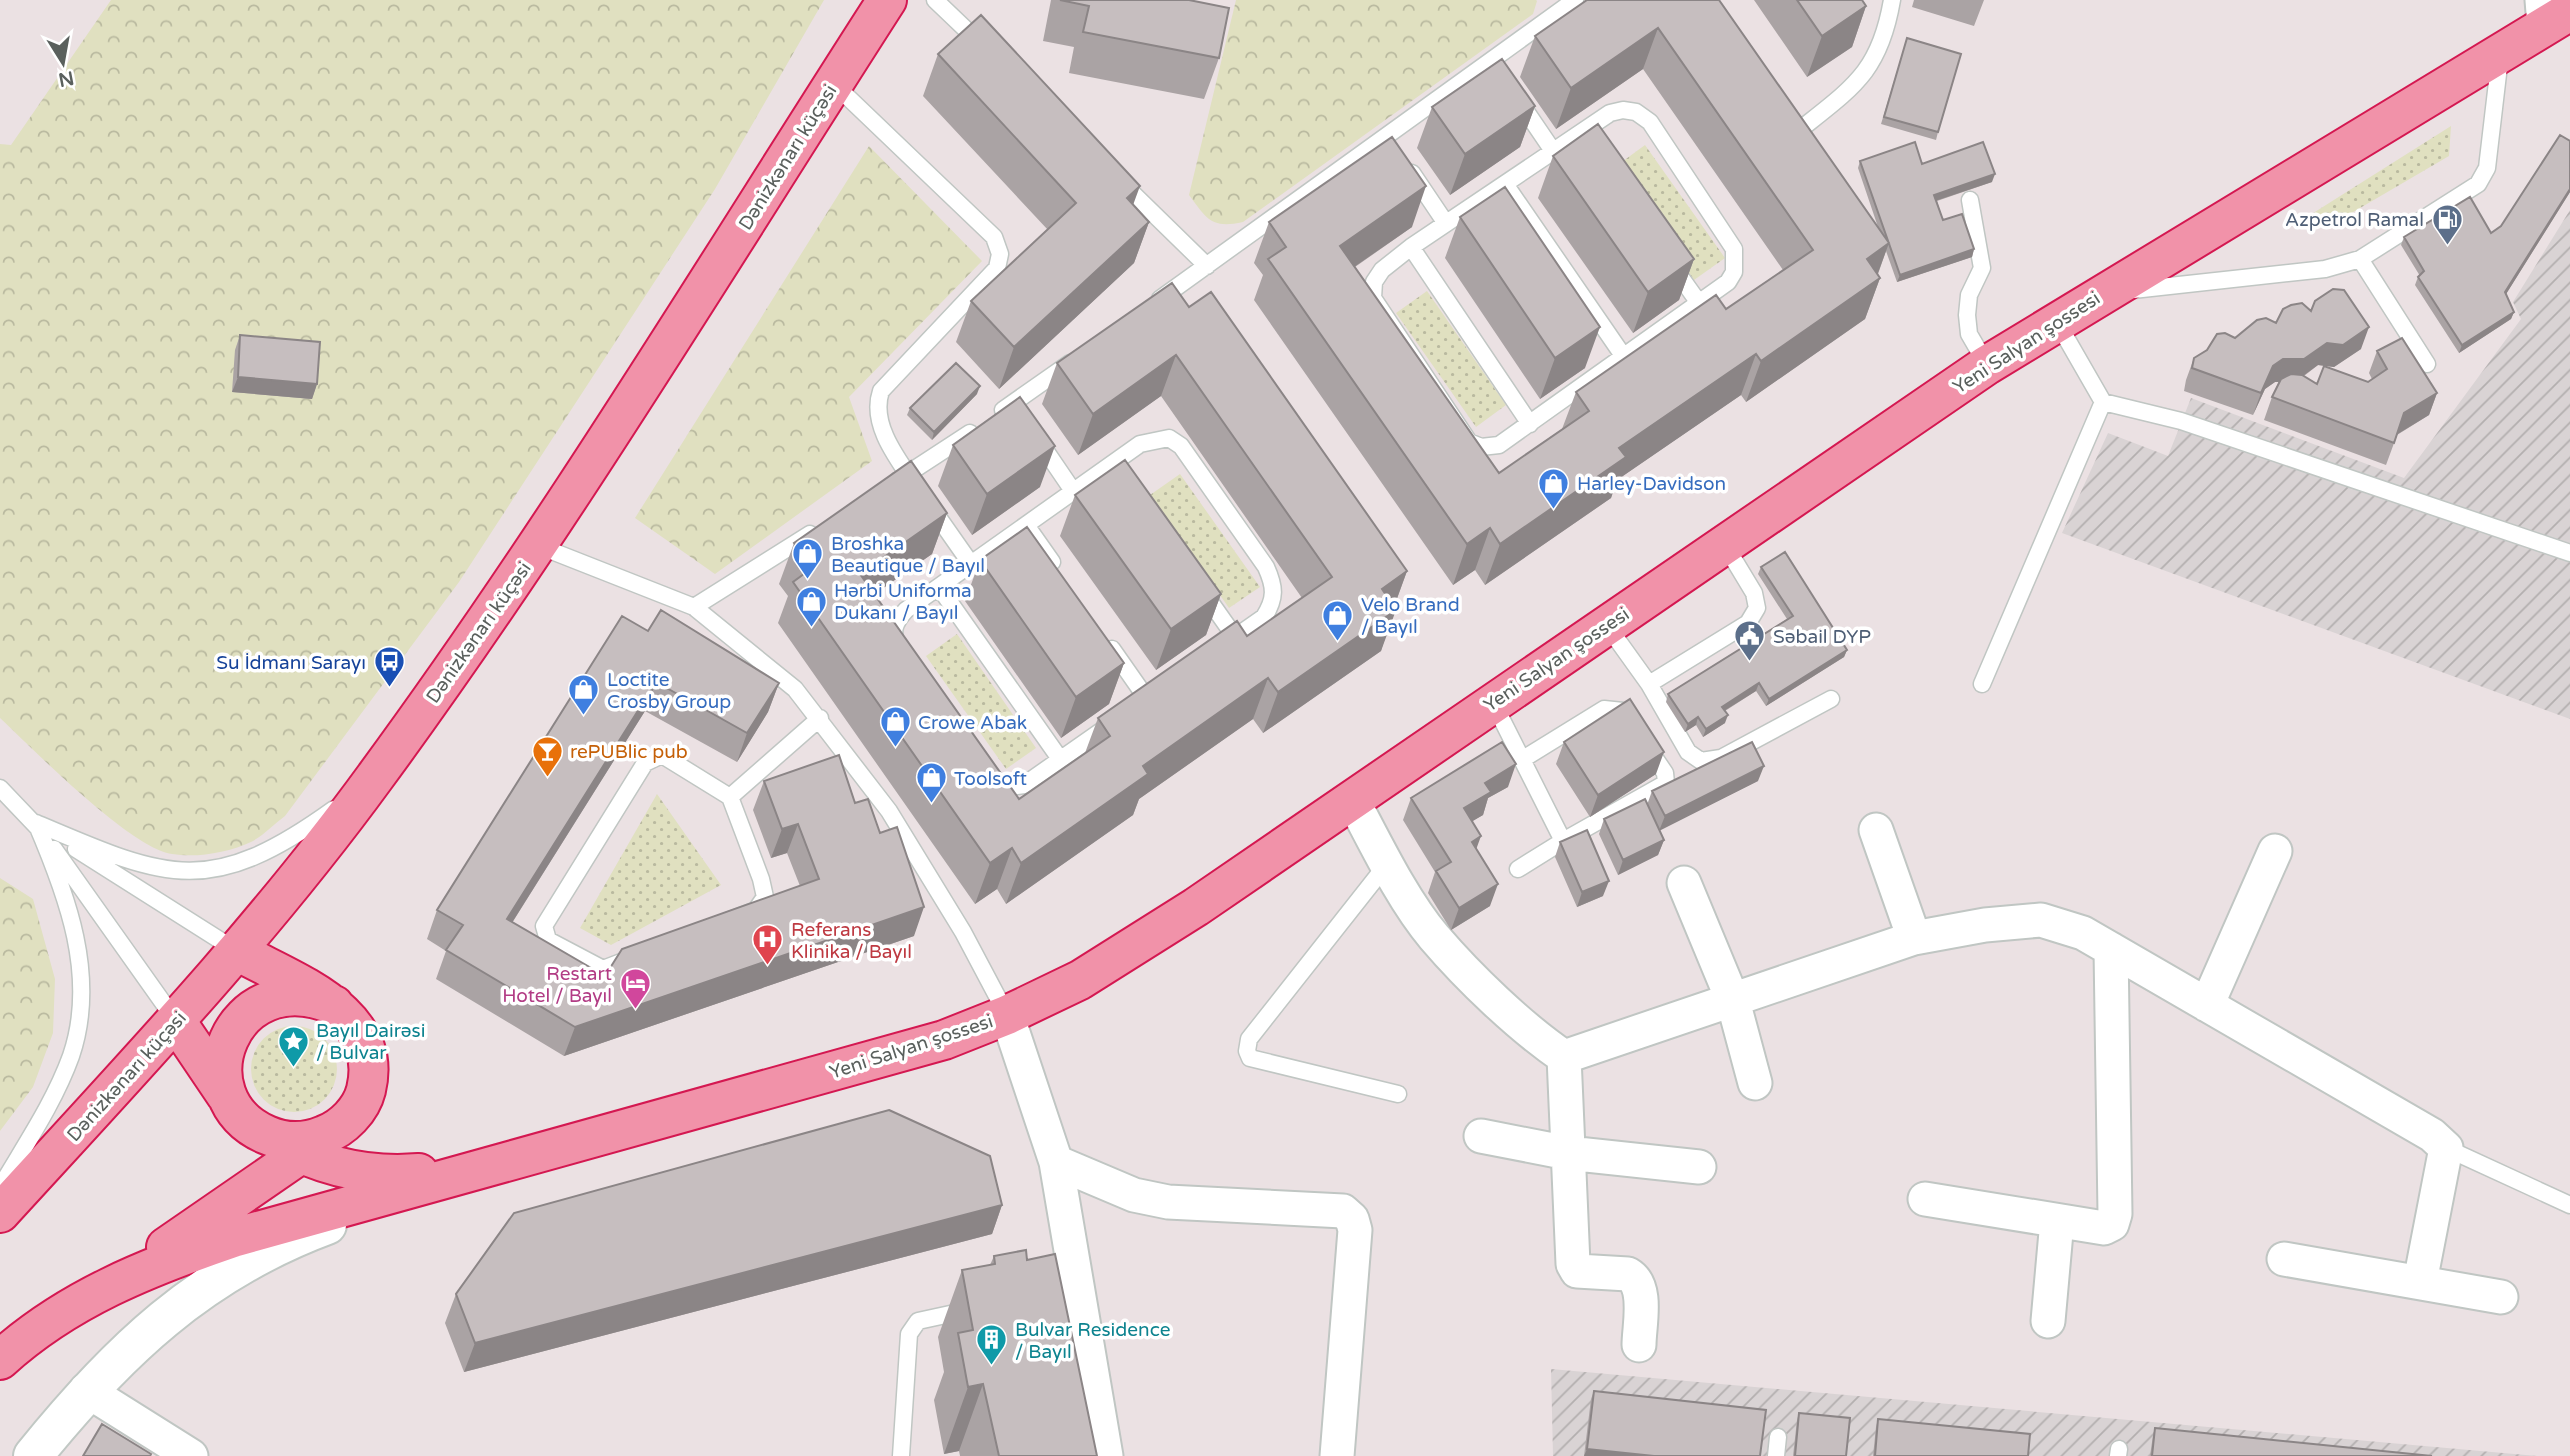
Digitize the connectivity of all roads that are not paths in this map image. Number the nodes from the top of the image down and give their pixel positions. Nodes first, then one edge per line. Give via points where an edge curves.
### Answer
1 (887, 0) edge
2 (935, 0) edge
3 (1576, 0) edge
4 (1892, 0) edge
5 (2552, 12) edge
6 (2501, 50) junction
7 (994, 57) edge
8 (1500, 72) junction
9 (833, 83) junction
10 (1802, 128) edge
11 (1395, 147) junction
12 (1553, 151) junction
13 (1110, 171) edge
14 (1505, 184) junction
15 (1970, 200) dead end
16 (1445, 222) junction
17 (1411, 247) junction
18 (1667, 258) edge
19 (2360, 259) junction
20 (1207, 266) junction
21 (2090, 301) junction
22 (1699, 303) junction
23 (1150, 306) edge
24 (2057, 322) junction
25 (1082, 355) edge
26 (1624, 357) junction
27 (2427, 364) dead end
28 (1987, 365) junction
29 (2103, 402) junction
30 (1021, 414) junction
31 (1530, 424) junction
32 (907, 474) junction
33 (884, 488) edge
34 (1073, 491) junction
35 (824, 525) edge
36 (1026, 525) junction
37 (1725, 545) junction
38 (539, 546) junction
39 (2570, 554) edge
40 (971, 564) junction
41 (1064, 579) edge
42 (1197, 582) edge
43 (939, 587) junction
44 (694, 607) junction
45 (1606, 624) junction
46 (1102, 634) edge
47 (1235, 637) junction
48 (1649, 684) junction
49 (1982, 684) dead end
50 (1147, 699) junction
51 (1831, 699) dead end
52 (1493, 702) junction
53 (820, 718) junction
54 (1523, 759) junction
55 (1060, 760) junction
56 (373, 781) junction
57 (0, 788) edge
58 (730, 797) junction
59 (1352, 799) junction
60 (36, 823) junction
61 (1876, 830) dead end
62 (1563, 841) junction
63 (2275, 850) dead end
64 (1387, 864) junction
65 (1518, 869) dead end
66 (1684, 883) dead end
67 (1914, 938) junction
68 (2111, 949) junction
69 (237, 951) junction
70 (1733, 1001) junction
71 (334, 1005) junction
72 (2207, 1005) junction
73 (1007, 1015) junction
74 (176, 1021) junction
75 (1564, 1057) junction
76 (1755, 1083) dead end
77 (1398, 1094) dead end
78 (247, 1120) junction
79 (340, 1126) junction
80 (1481, 1136) dead end
81 (2446, 1148) junction
82 (1568, 1153) junction
83 (300, 1154) junction
84 (1056, 1162) junction
85 (1699, 1167) dead end
86 (480, 1168) junction
87 (0, 1188) edge
88 (1925, 1199) dead end
89 (2570, 1205) edge
90 (0, 1213) edge
91 (2057, 1221) junction
92 (2284, 1259) dead end
93 (115, 1282) junction
94 (2420, 1282) junction
95 (2501, 1297) dead end
96 (984, 1307) edge
97 (2048, 1321) dead end
98 (1639, 1345) dead end
99 (0, 1360) edge
100 (86, 1390) junction
101 (1778, 1437) dead end
102 (174, 1452) edge
103 (33, 1456) edge
104 (901, 1456) edge
105 (1106, 1456) edge
106 (1337, 1456) edge
107 (1776, 1456) edge

1 - 9 highway, Dənizkənarı küçəsi
2 - 7 lane
3 - 8 lane
4 - 10 lane via 1875,60 1858,83
5 - 6 highway, Yeni Salyan şossesi
6 - 19 lane via 2487,168 2478,184
6 - 21 highway, Yeni Salyan şossesi
8 - 11 lane
8 - 12 lane
9 - 32 lane via 994,237 1000,254 997,268 881,391 876,406 883,431
9 - 38 highway, Dənizkənarı küçəsi
11 - 16 lane
11 - 20 lane
12 - 14 lane
12 - 22 lane via 1584,139 1610,113 1636,112 1650,122 1734,249 1734,272 1728,282
13 - 20 lane
14 - 16 lane
14 - 26 lane
15 - 28 lane via 1982,268 1969,295 1966,315 1969,334
16 - 17 lane
17 - 31 lane
17 - 31 lane via 1382,270 1374,282 1373,299 1469,442 1481,447 1499,445
18 - 22 lane
19 - 21 lane via 2325,269 2141,288
19 - 27 lane
20 - 23 lane
21 - 24 highway, Yeni Salyan şossesi
22 - 26 lane
24 - 28 highway, Yeni Salyan şossesi
24 - 29 lane
25 - 30 lane
26 - 31 lane
28 - 37 highway, Yeni Salyan şossesi
29 - 39 lane via 2181,421
29 - 49 lane
30 - 32 lane via 987,421
30 - 34 lane
32 - 33 lane
32 - 40 lane
34 - 36 lane
34 - 47 lane via 1118,467 1152,439 1169,438 1181,446 1273,583 1274,601 1264,617
35 - 44 lane
36 - 40 lane
36 - 41 lane
37 - 45 highway, Yeni Salyan şossesi
37 - 48 lane via 1754,593 1757,608 1748,623
38 - 44 lane
38 - 56 highway, Dənizkənarı küçəsi
40 - 43 lane
42 - 47 lane
43 - 55 lane
43 - 55 lane via 894,623 898,651 991,783 1004,788 1024,785
44 - 53 lane via 795,689
45 - 48 lane
45 - 52 highway, Yeni Salyan şossesi
46 - 50 lane
47 - 50 lane
48 - 51 lane via 1688,752 1701,761 1721,758
50 - 55 lane
52 - 54 lane
52 - 59 highway, Yeni Salyan şossesi
53 - 58 lane
53 - 73 lane via 889,811
54 - 62 lane
54 - 62 lane via 1604,709 1614,708 1623,711 1665,774 1660,789
56 - 60 lane via 261,855 205,871 162,871 125,861
56 - 69 highway, Dənizkənarı küçəsi
57 - 60 lane
58 - 58 lane via 662,755 645,763 544,926 548,940 603,970 756,910 765,897 761,879
59 - 64 street
59 - 73 highway, Yeni Salyan şossesi via 1120,955
60 - 69 lane
60 - 74 lane
60 - 87 lane via 65,898 80,956 82,997 71,1054 51,1102
61 - 67 street
62 - 65 lane
63 - 72 street
64 - 75 street via 1433,936 1534,1037
64 - 77 lane via 1249,1039 1247,1051 1250,1058
66 - 70 street
67 - 68 street via 2041,920 2083,933
67 - 70 street
68 - 72 street
68 - 91 street via 2115,1214 2112,1224 2104,1228
69 - 71 highway
69 - 74 highway, Dənizkənarı küçəsi
70 - 75 street
70 - 76 street
71 - 78 highway via 314,996 292,995 270,999 243,1017 226,1045 222,1067 225,1089
71 - 79 highway via 356,1026 368,1054 369,1074 355,1112
72 - 81 street via 2432,1135
73 - 84 street
73 - 86 highway, Yeni Salyan şossesi via 932,1044
74 - 78 highway
74 - 90 highway, Dənizkənarı küçəsi
75 - 82 street
78 - 79 highway via 293,1141 309,1140
78 - 83 highway
79 - 83 highway
80 - 82 street
81 - 89 lane
81 - 94 street
82 - 85 street
82 - 98 street via 1573,1264 1577,1271 1634,1277 1640,1289
83 - 86 highway via 325,1165 373,1173
83 - 93 highway
84 - 105 street via 1069,1287
84 - 106 street via 1134,1195 1168,1202 1343,1211 1352,1219 1355,1230
86 - 93 highway via 233,1238
86 - 100 main road via 303,1234 241,1264 144,1335
88 - 91 street
91 - 97 street
92 - 94 street
93 - 99 highway via 65,1310
94 - 95 street
96 - 104 lane via 918,1321 909,1334
100 - 102 street
100 - 103 main road
101 - 107 lane

